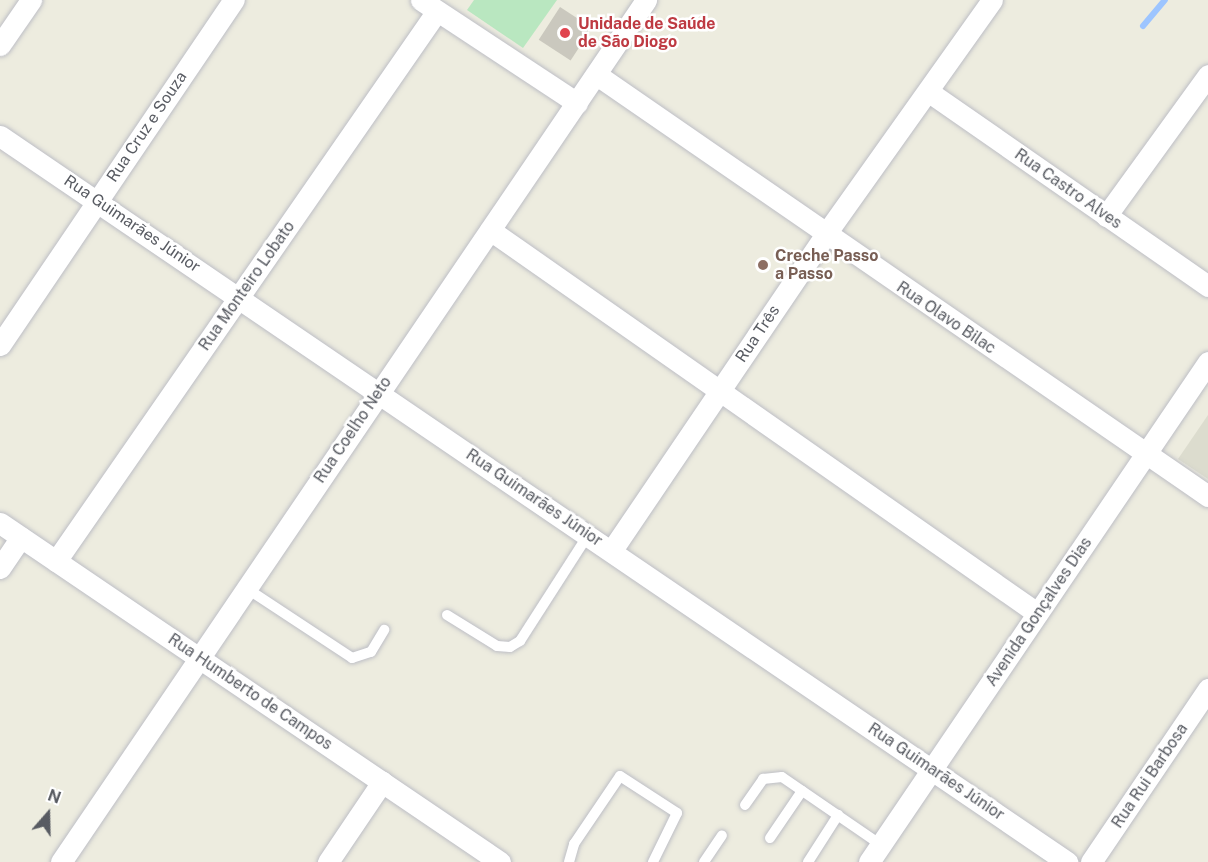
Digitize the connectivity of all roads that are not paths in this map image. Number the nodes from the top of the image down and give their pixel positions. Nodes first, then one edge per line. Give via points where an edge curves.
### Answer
1 (30, 0) edge
2 (234, 0) edge
3 (646, 0) edge
4 (992, 0) edge
5 (429, 5) edge
6 (0, 45) edge
7 (597, 75) junction
8 (1208, 75) edge
9 (929, 92) junction
10 (577, 103) junction
11 (0, 136) edge
12 (97, 201) junction
13 (1106, 216) junction
14 (490, 230) junction
15 (825, 235) junction
16 (1208, 285) edge
17 (239, 297) junction
18 (0, 345) edge
19 (1208, 362) edge
20 (378, 392) junction
21 (718, 393) junction
22 (1145, 456) junction
23 (1208, 496) edge
24 (0, 523) edge
25 (588, 535) junction
26 (21, 537) junction
27 (612, 550) junction
28 (56, 561) junction
29 (0, 568) edge
30 (246, 588) junction
31 (1037, 613) junction
32 (447, 615) dead end
33 (384, 630) dead end
34 (199, 658) junction
35 (1208, 689) edge
36 (933, 770) junction
37 (382, 782) junction
38 (802, 791) junction
39 (745, 805) dead end
40 (838, 815) junction
41 (722, 835) dead end
42 (770, 838) dead end
43 (881, 844) junction
44 (61, 862) edge
45 (327, 862) edge
46 (500, 862) edge
47 (569, 862) edge
48 (653, 862) edge
49 (704, 862) edge
50 (808, 862) edge
51 (869, 862) edge
52 (1067, 862) edge
53 (1091, 862) edge

1 - 6 street
2 - 12 street, Rua Cruz e Souza
3 - 7 street, Rua Coelho Neto
4 - 9 street, Rua Três
5 - 10 street
5 - 17 street, Rua Monteiro Lobato
7 - 10 street, Rua Coelho Neto
7 - 15 street, Rua Olavo Bilac
8 - 13 street
9 - 13 street, Rua Castro Alves
9 - 15 street, Rua Três
10 - 14 street, Rua Coelho Neto
11 - 12 street, Rua Guimarães Júnior
12 - 17 street, Rua Guimarães Júnior
12 - 18 street, Rua Cruz e Souza
13 - 16 street, Rua Castro Alves
14 - 20 street, Rua Coelho Neto
14 - 21 street
15 - 21 street, Rua Três
15 - 22 street, Rua Olavo Bilac
17 - 20 street, Rua Guimarães Júnior
17 - 28 street, Rua Monteiro Lobato
19 - 22 street, Avenida Gonçalves Dias
20 - 25 street, Rua Guimarães Júnior
20 - 30 street, Rua Coelho Neto
21 - 27 street, Rua Três
21 - 31 street
22 - 23 street, Rua Olavo Bilac
22 - 31 street, Avenida Gonçalves Dias
24 - 26 street, Rua Humberto de Campos
25 - 27 street, Rua Guimarães Júnior
25 - 32 lane via 520,641 510,647 497,646
26 - 28 street, Rua Humberto de Campos
26 - 29 street
27 - 36 street, Rua Guimarães Júnior
28 - 34 street, Rua Humberto de Campos
30 - 33 lane via 352,658 370,652
30 - 34 street, Rua Coelho Neto
31 - 36 street, Avenida Gonçalves Dias
34 - 37 street, Rua Humberto de Campos
34 - 44 street, Rua Coelho Neto
35 - 53 street, Rua Rui Barbosa
36 - 43 street, Avenida Gonçalves Dias
36 - 52 street, Rua Guimarães Júnior
37 - 45 street
37 - 46 street, Rua Humberto de Campos
38 - 39 lane via 772,774
38 - 40 lane
38 - 42 lane
40 - 43 lane
40 - 50 lane
41 - 49 lane
43 - 51 street, Avenida Gonçalves Dias
47 - 48 lane via 574,844 620,776 678,813

